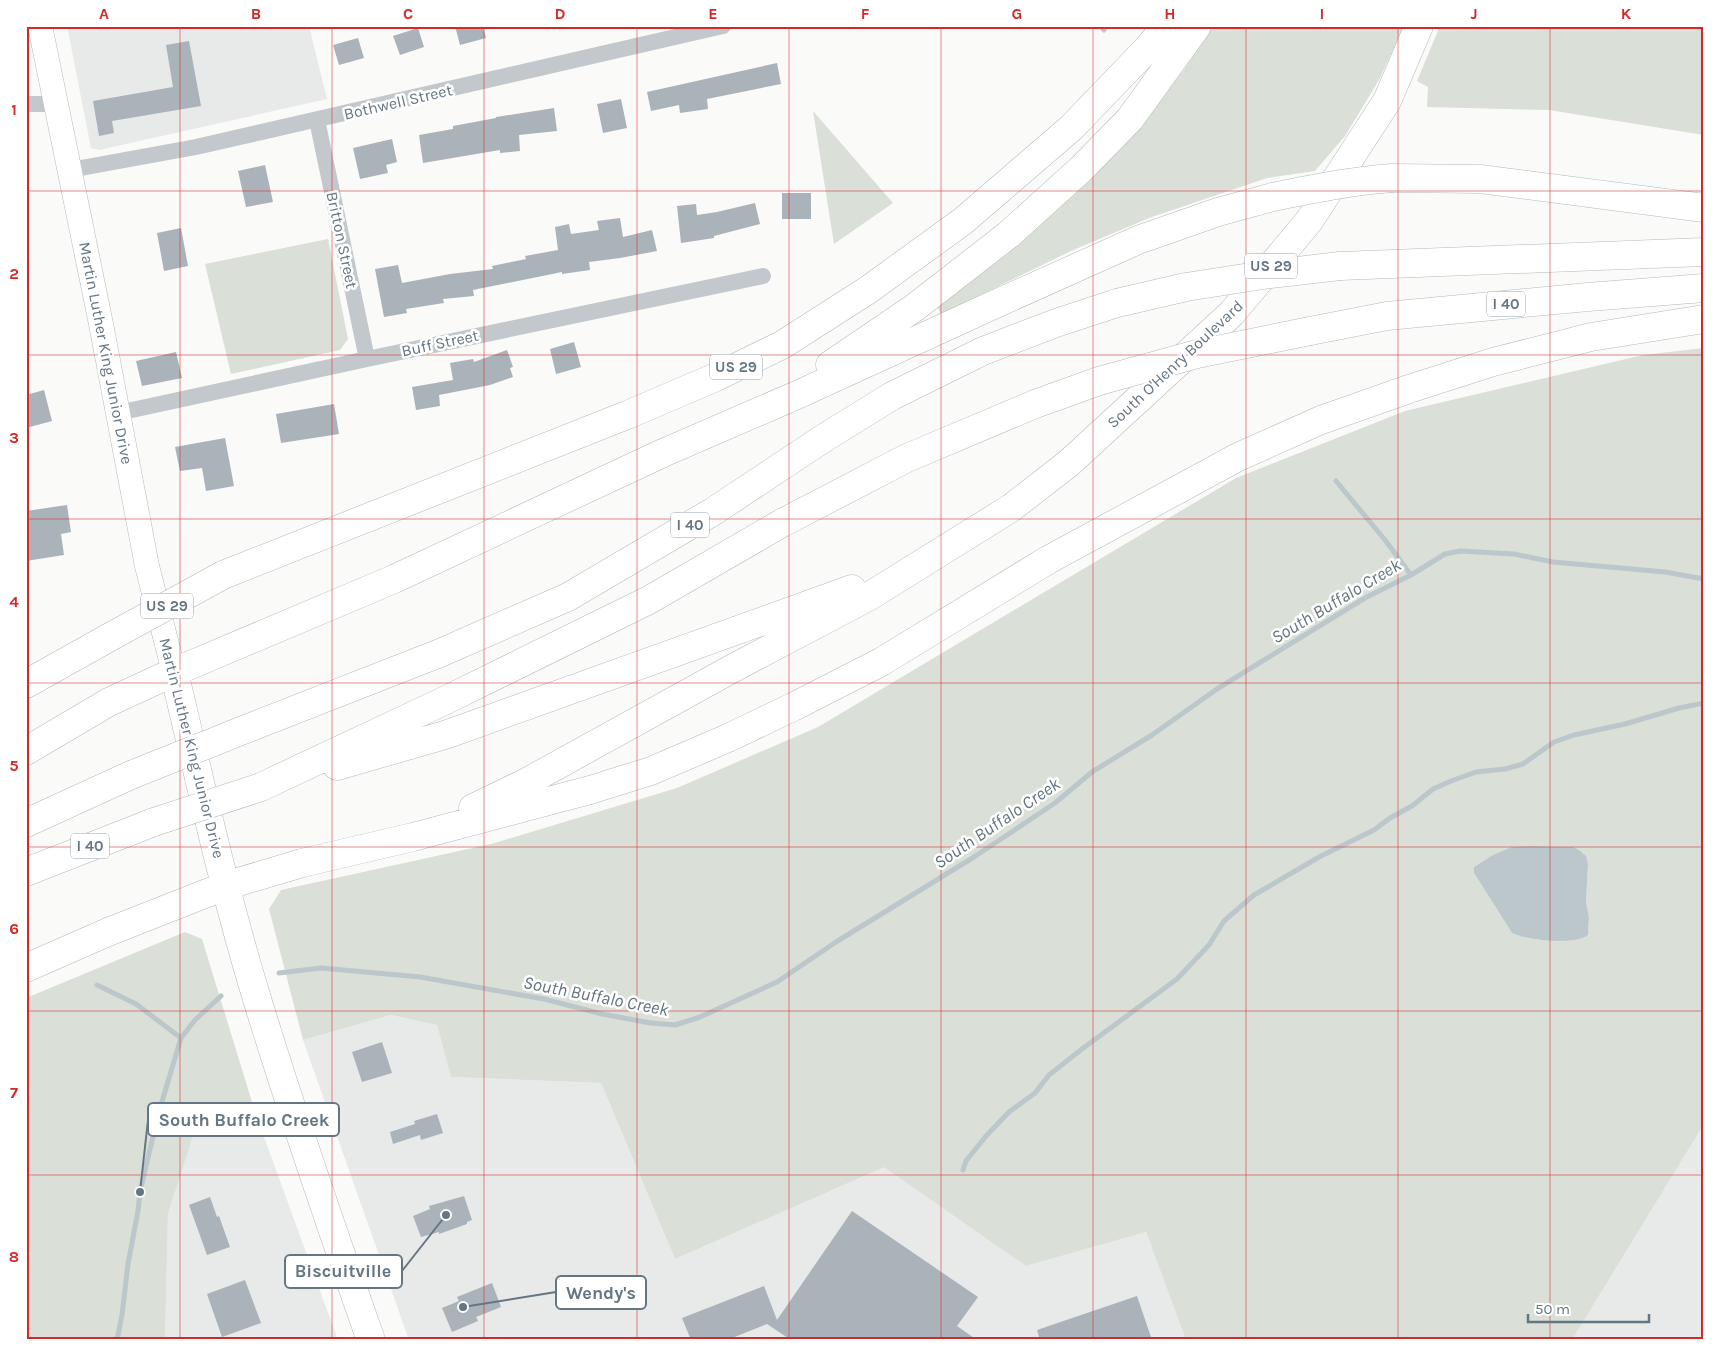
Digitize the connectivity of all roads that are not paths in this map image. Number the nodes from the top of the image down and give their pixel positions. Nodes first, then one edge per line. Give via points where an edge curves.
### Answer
1 (40, 26) edge
2 (723, 26) edge
3 (1166, 26) edge
4 (1197, 26) edge
5 (1419, 26) edge
6 (26, 104) edge
7 (56, 104) junction
8 (317, 120) junction
9 (70, 170) junction
10 (1704, 208) edge
11 (1704, 252) edge
12 (763, 276) dead end
13 (1704, 288) edge
14 (1704, 319) edge
15 (368, 359) junction
16 (118, 413) junction
17 (663, 453) junction
18 (940, 552) junction
19 (174, 672) junction
20 (26, 684) edge
21 (26, 751) edge
22 (261, 787) junction
23 (26, 823) edge
24 (413, 836) junction
25 (26, 872) edge
26 (225, 886) junction
27 (26, 968) edge
28 (371, 1340) edge

1 - 7 main road, Martin Luther King Junior Drive
2 - 8 street, Bothwell Street
3 - 20 highway, US 29, bridge via 1070,128 963,222 868,290 782,345 628,415 223,575
4 - 17 highway via 1130,119 1081,170 1008,235 914,308 821,372
5 - 18 highway, South O'Henry Boulevard / US 29 via 1387,101 1314,214 1232,313 1069,463 1011,508
6 - 7 street
7 - 9 main road, Martin Luther King Junior Drive
8 - 9 street, Bothwell Street
8 - 15 street, Britton Street
9 - 16 main road, Martin Luther King Junior Drive
10 - 17 highway, bridge via 1480,179 1356,181 1273,198 1218,212 1138,240
11 - 23 highway, I 40, bridge via 1340,266 1195,286 1117,303 1056,323 983,351 892,396 714,511 568,597 440,653 131,775
12 - 15 street, Buff Street
13 - 22 highway, I 40, bridge via 1387,316 1197,354 1099,381 907,458 782,522 649,600
14 - 24 highway via 1592,337 1492,362 1321,420 1238,457 1048,560 881,662 728,738 651,770 590,790
15 - 16 street, Buff Street
16 - 19 main road, Martin Luther King Junior Drive via 147,566
17 - 19 highway via 394,579
18 - 22 highway, US 29 via 847,591 445,736
18 - 24 highway via 868,597 525,783
19 - 21 highway via 109,702
19 - 26 highway, Martin Luther King Junior Drive
22 - 25 highway, I 40, bridge via 154,822
24 - 26 highway
26 - 27 highway
26 - 28 highway, Martin Luther King Junior Drive via 260,1007

